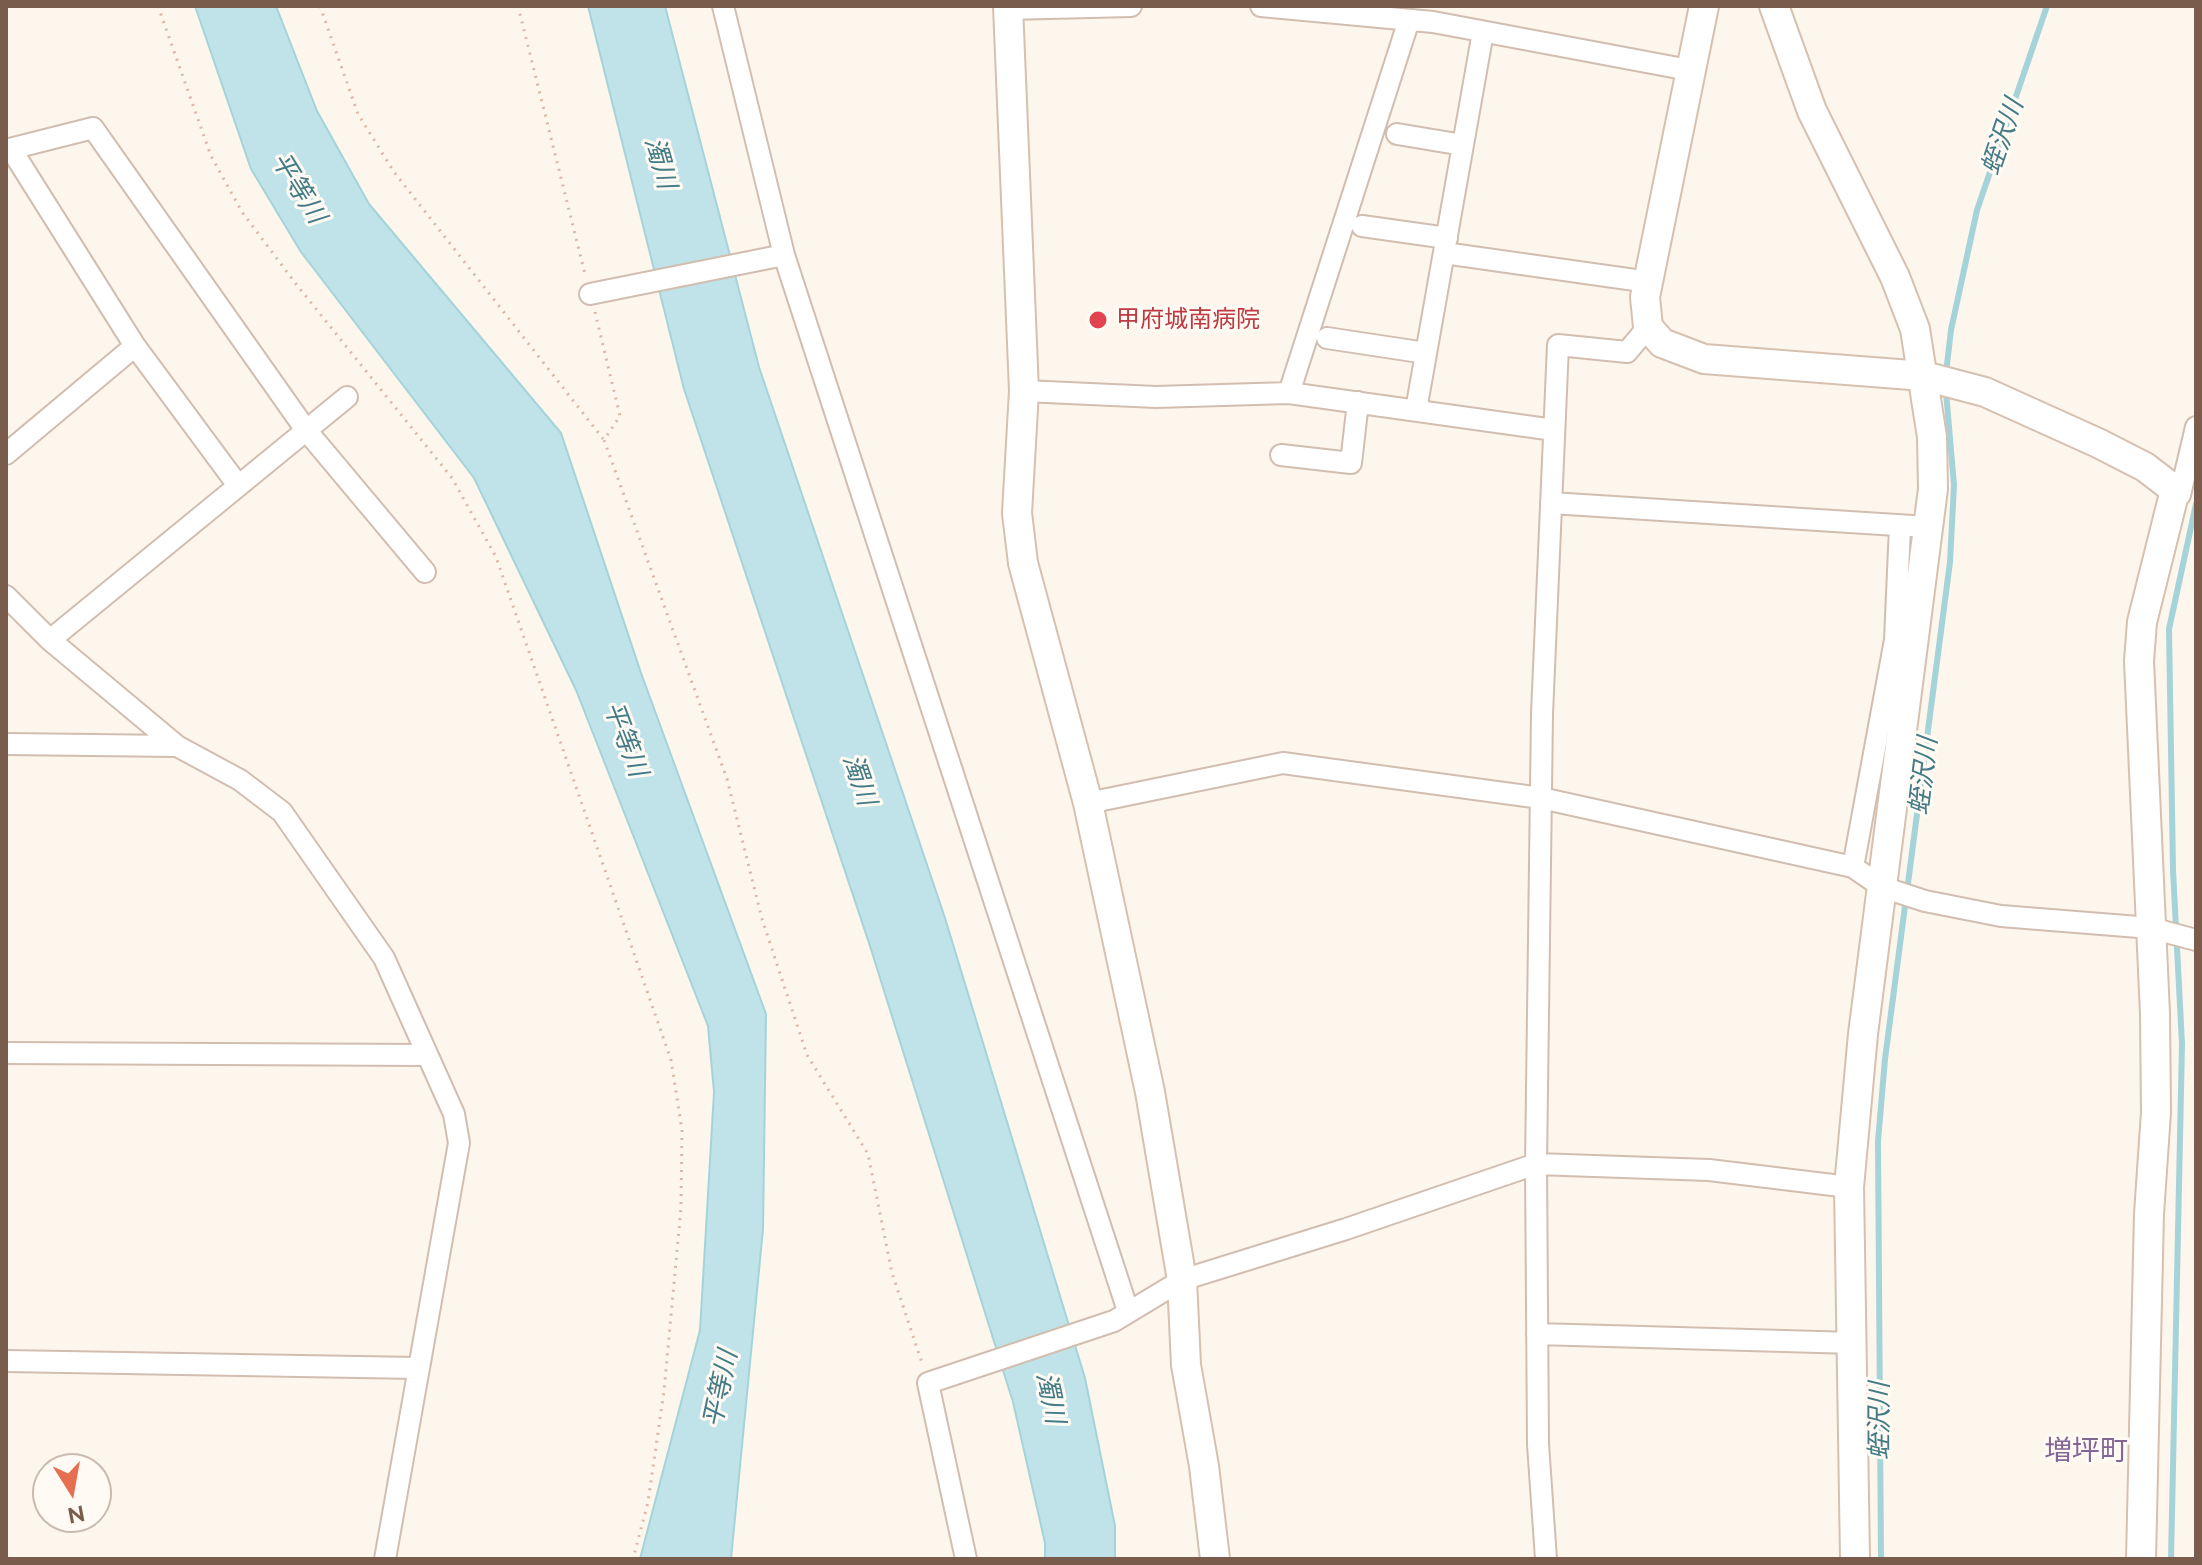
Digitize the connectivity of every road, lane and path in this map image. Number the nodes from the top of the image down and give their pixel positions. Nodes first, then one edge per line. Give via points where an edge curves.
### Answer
1 (158, 6) edge
2 (320, 6) edge
3 (518, 6) edge
4 (723, 6) edge
5 (1131, 6) edge
6 (1261, 6) edge
7 (1704, 6) edge
8 (1774, 6) edge
9 (1008, 8) edge
10 (1417, 16) edge
11 (1483, 32) junction
12 (1689, 70) junction
13 (1397, 134) dead end
14 (1463, 145) junction
15 (9, 150) edge
16 (1362, 226) dead end
17 (1446, 246) junction
18 (776, 256) junction
19 (1649, 282) junction
20 (598, 292) junction
21 (1648, 327) junction
22 (1327, 338) dead end
23 (135, 346) junction
24 (1426, 353) junction
25 (1939, 380) junction
26 (1024, 391) junction
27 (1289, 393) junction
28 (347, 397) dead end
29 (1358, 402) junction
30 (1416, 410) junction
31 (2196, 427) edge
32 (306, 430) junction
33 (1554, 430) junction
34 (604, 440) junction
35 (6, 454) edge
36 (1281, 455) dead end
37 (237, 484) junction
38 (2184, 497) edge
39 (1551, 503) junction
40 (1914, 526) junction
41 (425, 572) dead end
42 (6, 596) edge
43 (1906, 614) junction
44 (50, 640) junction
45 (6, 744) edge
46 (177, 746) junction
47 (1541, 798) junction
48 (1088, 803) junction
49 (1853, 867) junction
50 (1888, 889) junction
51 (2155, 930) junction
52 (2193, 938) edge
53 (6, 1053) edge
54 (427, 1055) junction
55 (1536, 1164) junction
56 (1849, 1187) junction
57 (1182, 1280) junction
58 (1121, 1316) junction
59 (1537, 1334) junction
60 (1854, 1343) junction
61 (6, 1361) edge
62 (417, 1368) junction
63 (936, 1380) junction
64 (385, 1559) edge
65 (633, 1559) edge
66 (966, 1559) edge
67 (1215, 1559) edge
68 (1546, 1559) edge
69 (1855, 1559) edge
70 (2141, 1559) edge

1 - 65 path via 211,156 242,212 452,478 496,557 671,1060 682,1130 681,1208 664,1391 648,1502
2 - 34 path via 358,114 394,172
3 - 20 path
4 - 18 street
5 - 9 street
6 - 10 street
7 - 12 street
8 - 25 street via 1812,111 1895,277
9 - 26 street
10 - 11 street
10 - 27 street
11 - 12 street
11 - 14 street
12 - 19 street
13 - 14 street
14 - 17 street
15 - 23 street
15 - 32 street via 93,128
16 - 17 street
17 - 19 street
17 - 24 street
18 - 20 street
18 - 58 street
19 - 21 street
20 - 34 path via 620,416
21 - 25 street via 1662,343 1704,359
21 - 33 street via 1627,352 1558,345
22 - 24 street
23 - 35 street
23 - 37 street
24 - 30 street
25 - 38 street via 1985,392 2098,443 2145,467
25 - 40 street via 1933,489
26 - 27 street via 1156,397
26 - 48 street via 1017,513 1023,563
27 - 29 street
28 - 32 street
29 - 30 street
29 - 36 street via 1351,463
30 - 33 street
31 - 38 street
32 - 37 street
32 - 41 street
33 - 39 street
34 - 63 path via 727,779 762,919 807,1055 868,1154 892,1273
37 - 44 street
38 - 51 street via 2142,622 2139,661
39 - 40 street
39 - 47 street
40 - 43 street
42 - 44 street
43 - 49 street via 1895,640
43 - 50 street
44 - 46 street
45 - 46 street
46 - 54 street via 240,780 282,812 384,958
47 - 48 street via 1283,763
47 - 49 street
47 - 55 street
48 - 57 street via 1150,1092
49 - 50 street
50 - 51 street via 2001,916
50 - 56 street
51 - 52 street
51 - 70 street via 2156,1112
53 - 54 street
54 - 62 street via 454,1114 459,1143
55 - 56 street via 1709,1170
55 - 57 street
55 - 59 street
56 - 60 street
57 - 58 street
57 - 67 street via 1186,1365
58 - 63 street
59 - 60 street
59 - 68 street
60 - 69 street
61 - 62 street
62 - 64 street
63 - 66 street

